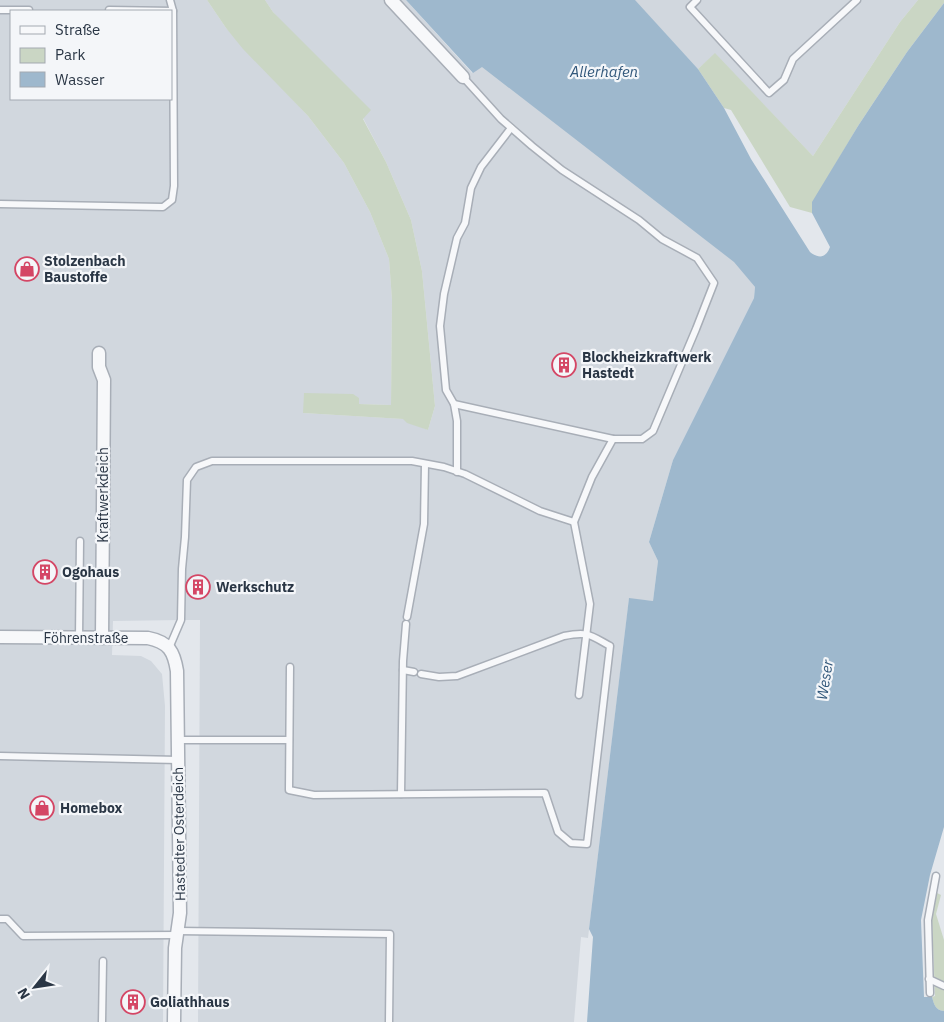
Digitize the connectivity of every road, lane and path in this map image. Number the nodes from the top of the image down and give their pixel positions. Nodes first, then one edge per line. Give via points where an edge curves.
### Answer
1 (170, 0) edge
2 (391, 0) edge
3 (697, 0) edge
4 (858, 0) edge
5 (0, 10) edge
6 (29, 10) dead end
7 (173, 11) joint
8 (463, 77) joint
9 (511, 128) junction
10 (0, 204) edge
11 (99, 353) dead end
12 (454, 404) junction
13 (614, 439) junction
14 (424, 464) junction
15 (456, 472) junction
16 (574, 522) junction
17 (80, 541) dead end
18 (586, 633) junction
19 (0, 637) edge
20 (79, 638) junction
21 (102, 638) junction
22 (169, 648) junction
23 (290, 668) dead end
24 (403, 670) junction
25 (579, 695) dead end
26 (178, 740) junction
27 (289, 740) junction
28 (0, 756) edge
29 (178, 760) junction
30 (402, 794) junction
31 (936, 876) dead end
32 (0, 919) edge
33 (177, 933) junction
34 (103, 962) dead end
35 (929, 979) junction
36 (944, 986) edge
37 (930, 993) dead end
38 (102, 1022) edge
39 (174, 1022) edge
40 (389, 1022) edge

1 - 7 lane
2 - 8 street
3 - 4 lane via 690,7 769,93 784,80 793,59
5 - 6 lane
7 - 10 lane via 172,200 163,208
8 - 9 lane
9 - 12 lane via 481,167 471,188 465,223 457,238 444,294 440,326 446,390
9 - 13 lane via 562,170 639,220 662,239 696,258 714,283 653,431 642,439
11 - 21 street, Kraftwerkdeich via 99,367 104,380
12 - 13 lane
12 - 15 lane
13 - 16 lane via 592,477
14 - 15 lane
14 - 22 lane via 412,461 212,461 196,467 187,480 181,620
14 - 24 lane via 424,524 406,620
15 - 16 lane via 540,512
16 - 18 lane via 590,604
17 - 20 lane
18 - 24 lane via 564,636 457,676 439,677
18 - 25 lane
18 - 30 lane via 610,646 587,844 571,843 558,832 545,793
19 - 20 street, Föhrenstraße
20 - 21 street, Föhrenstraße
21 - 22 street, Föhrenstraße via 148,638 160,640
22 - 26 street, Hastedter Osterdeich via 175,658 177,672
23 - 27 lane
24 - 30 lane
26 - 27 lane
26 - 29 street, Hastedter Osterdeich
27 - 30 lane via 289,790 314,795
28 - 29 lane
29 - 33 street, Hastedter Osterdeich via 180,912
31 - 35 lane via 928,920
32 - 33 lane via 6,919 23,936
33 - 39 street, Hastedter Osterdeich
33 - 40 lane via 390,934
34 - 38 lane
35 - 36 lane
35 - 37 lane

